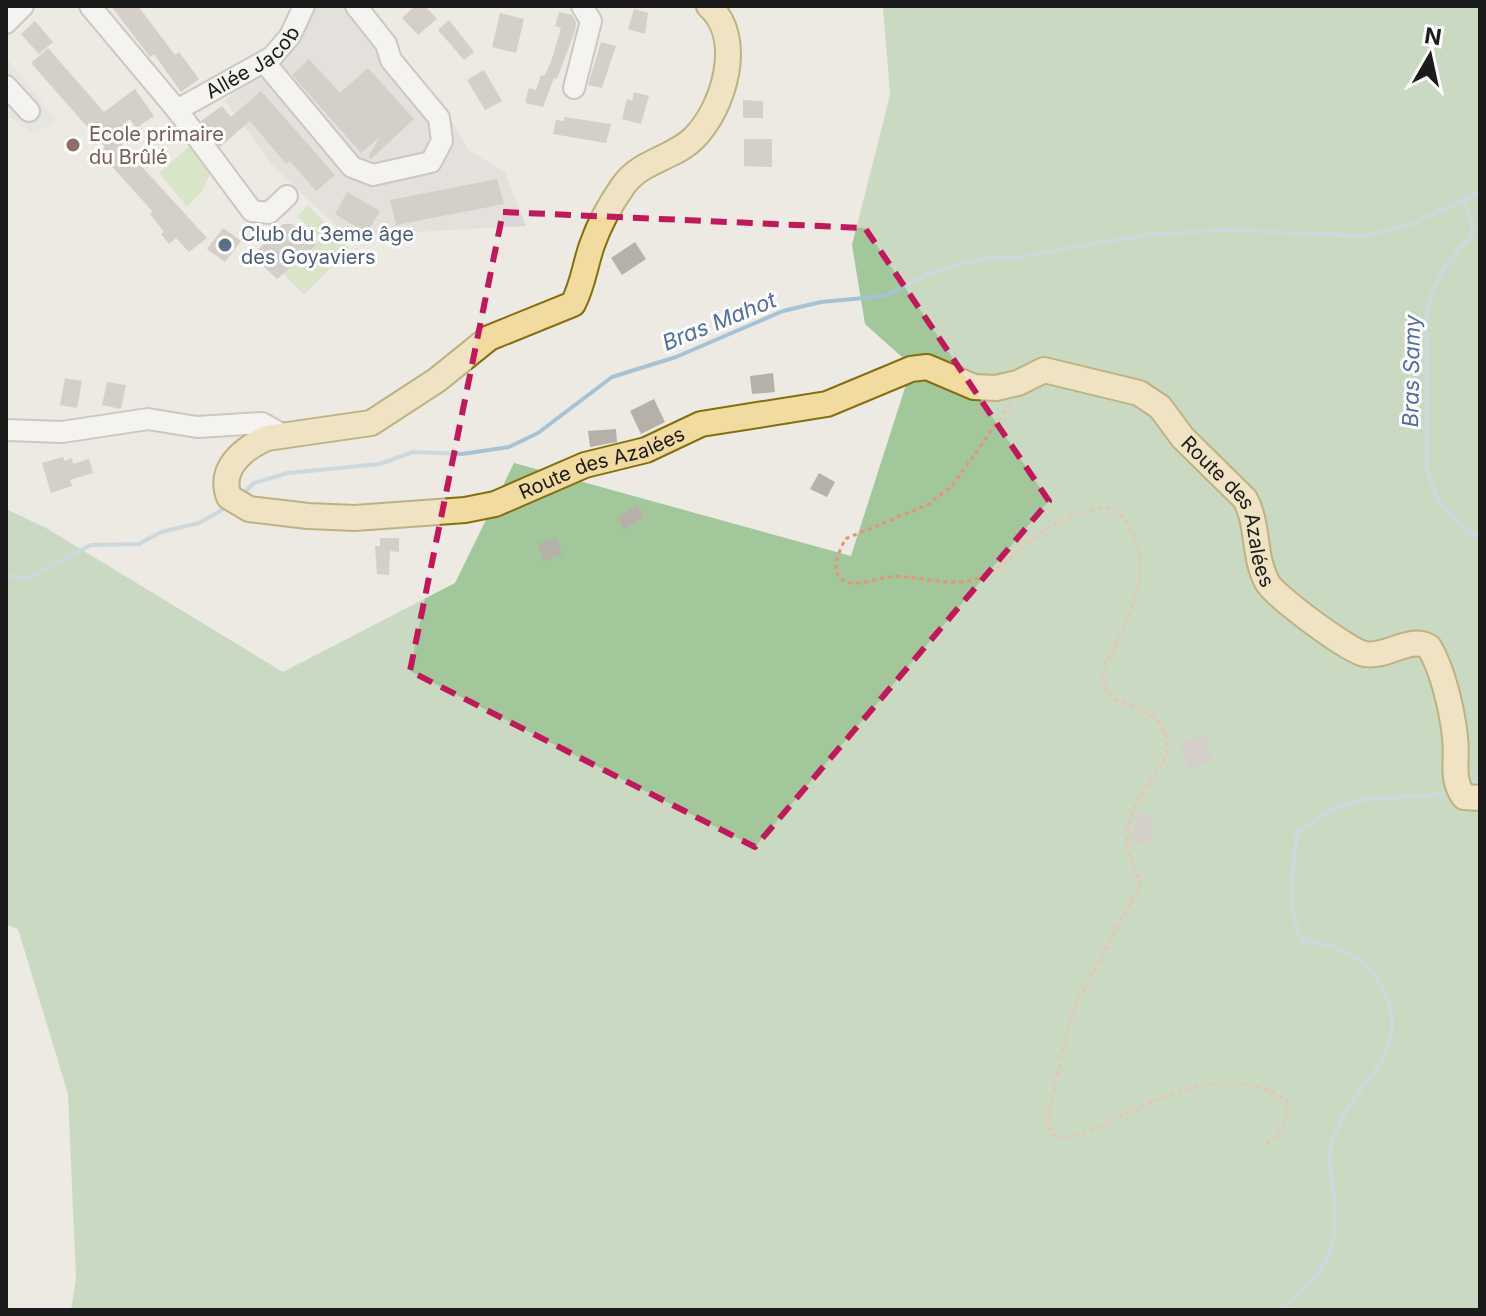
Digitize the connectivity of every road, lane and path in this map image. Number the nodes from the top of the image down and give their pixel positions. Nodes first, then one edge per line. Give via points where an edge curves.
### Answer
1 (23, 6) edge
2 (90, 6) edge
3 (304, 6) edge
4 (356, 6) edge
5 (582, 6) edge
6 (709, 6) edge
7 (6, 23) edge
8 (265, 63) junction
9 (6, 86) edge
10 (574, 88) dead end
11 (177, 110) junction
12 (29, 111) dead end
13 (287, 196) dead end
14 (1013, 384) junction
15 (6, 430) edge
16 (285, 436) junction
17 (1480, 798) edge
18 (1265, 1144) dead end

1 - 7 street
2 - 11 street
3 - 8 street, Allée Jacob via 283,48
4 - 8 street via 386,44 391,60 439,118 442,141 431,162 373,175 352,167
5 - 10 street via 591,21
6 - 16 main road, Route des Azalées via 723,21 729,43 714,108 694,138 639,169 622,187 592,245 573,304 489,338 371,423
8 - 11 street, Allée Jacob
9 - 12 street
11 - 13 street via 252,211 269,213
14 - 16 main road, Route des Azalées via 963,385 940,370 911,369 827,404 701,424 646,450 585,465 495,504 355,518 262,511 229,497 226,479 231,466 252,444
14 - 17 main road, Route des Azalées via 1034,372 1056,371 1152,399 1245,499 1261,568 1274,592 1361,654 1383,654 1412,643 1429,647 1455,734 1454,776 1464,797
14 - 18 path via 1011,402 953,485 929,504 845,539 836,559 837,573 853,584 917,575 949,583 974,579 999,567 1048,527 1105,507 1124,517 1141,566 1126,622 1105,662 1104,684 1110,694 1157,719 1165,729 1167,755 1134,809 1127,841 1139,886 1071,1014 1047,1122 1058,1138 1071,1137 1154,1100 1223,1081 1286,1100 1288,1112 1277,1137
15 - 16 street via 62,432 148,419 197,427 262,423

